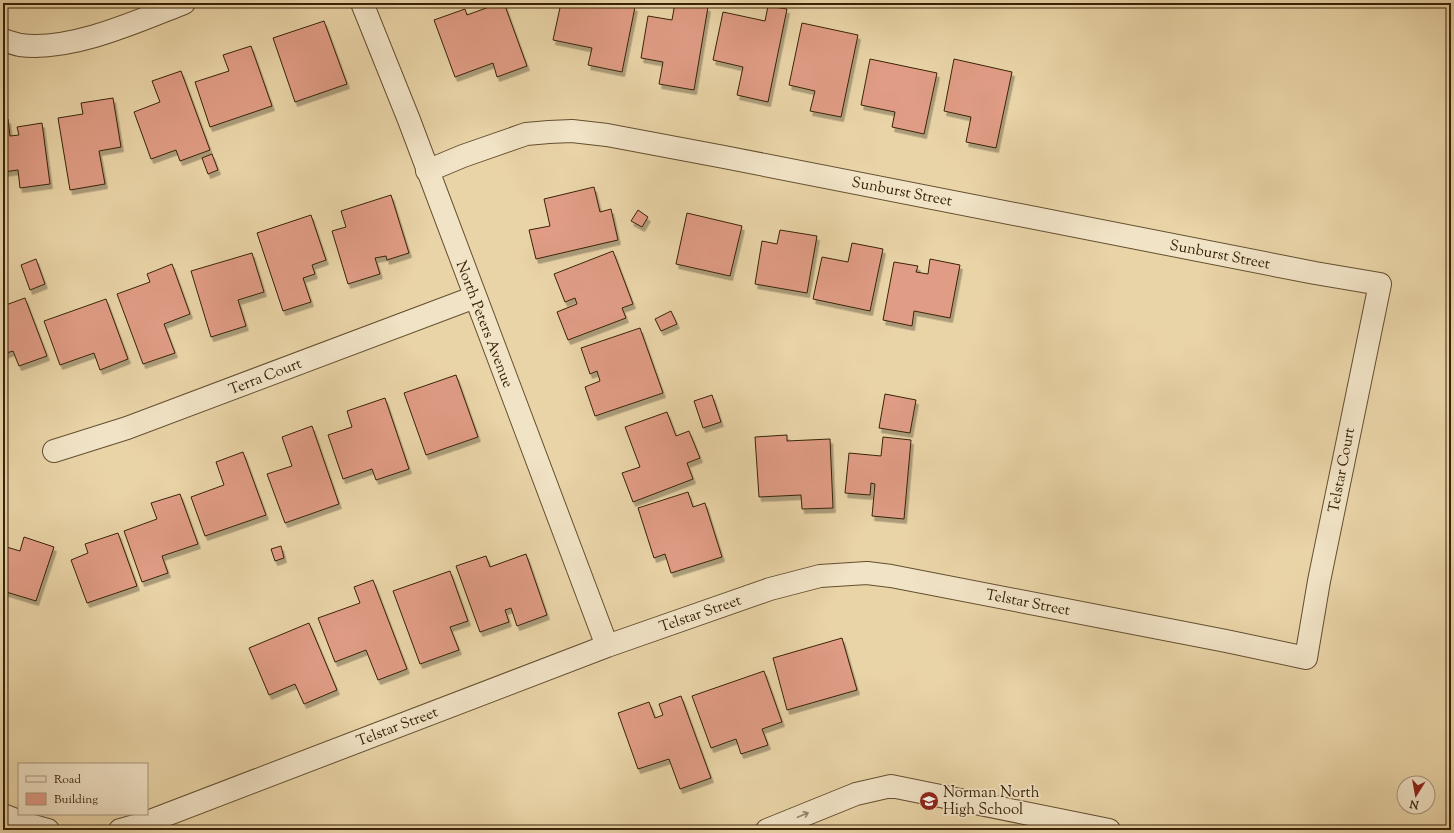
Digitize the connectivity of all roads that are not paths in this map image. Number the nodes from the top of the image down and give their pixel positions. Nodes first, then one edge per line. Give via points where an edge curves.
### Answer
1 (184, 3) edge
2 (362, 3) edge
3 (3, 40) edge
4 (428, 172) junction
5 (1380, 284) joint
6 (475, 297) junction
7 (54, 451) dead end
8 (607, 646) junction
9 (1306, 658) joint
10 (3, 815) edge
11 (48, 830) edge
12 (120, 830) edge
13 (767, 830) edge
14 (1109, 830) edge

1 - 3 street via 108,32 70,42 39,46 19,45
2 - 4 street, North Peters Avenue
4 - 5 street, Sunburst Street via 463,156 526,134 572,131 607,135
4 - 6 street, North Peters Avenue
5 - 9 street, Telstar Court via 1320,574
6 - 7 street, Terra Court via 127,428
6 - 8 street, North Peters Avenue
8 - 9 street, Telstar Street via 770,589 820,576 867,573 928,582
8 - 12 street, Telstar Street
10 - 11 street
13 -> 14 street via 856,794 891,786

